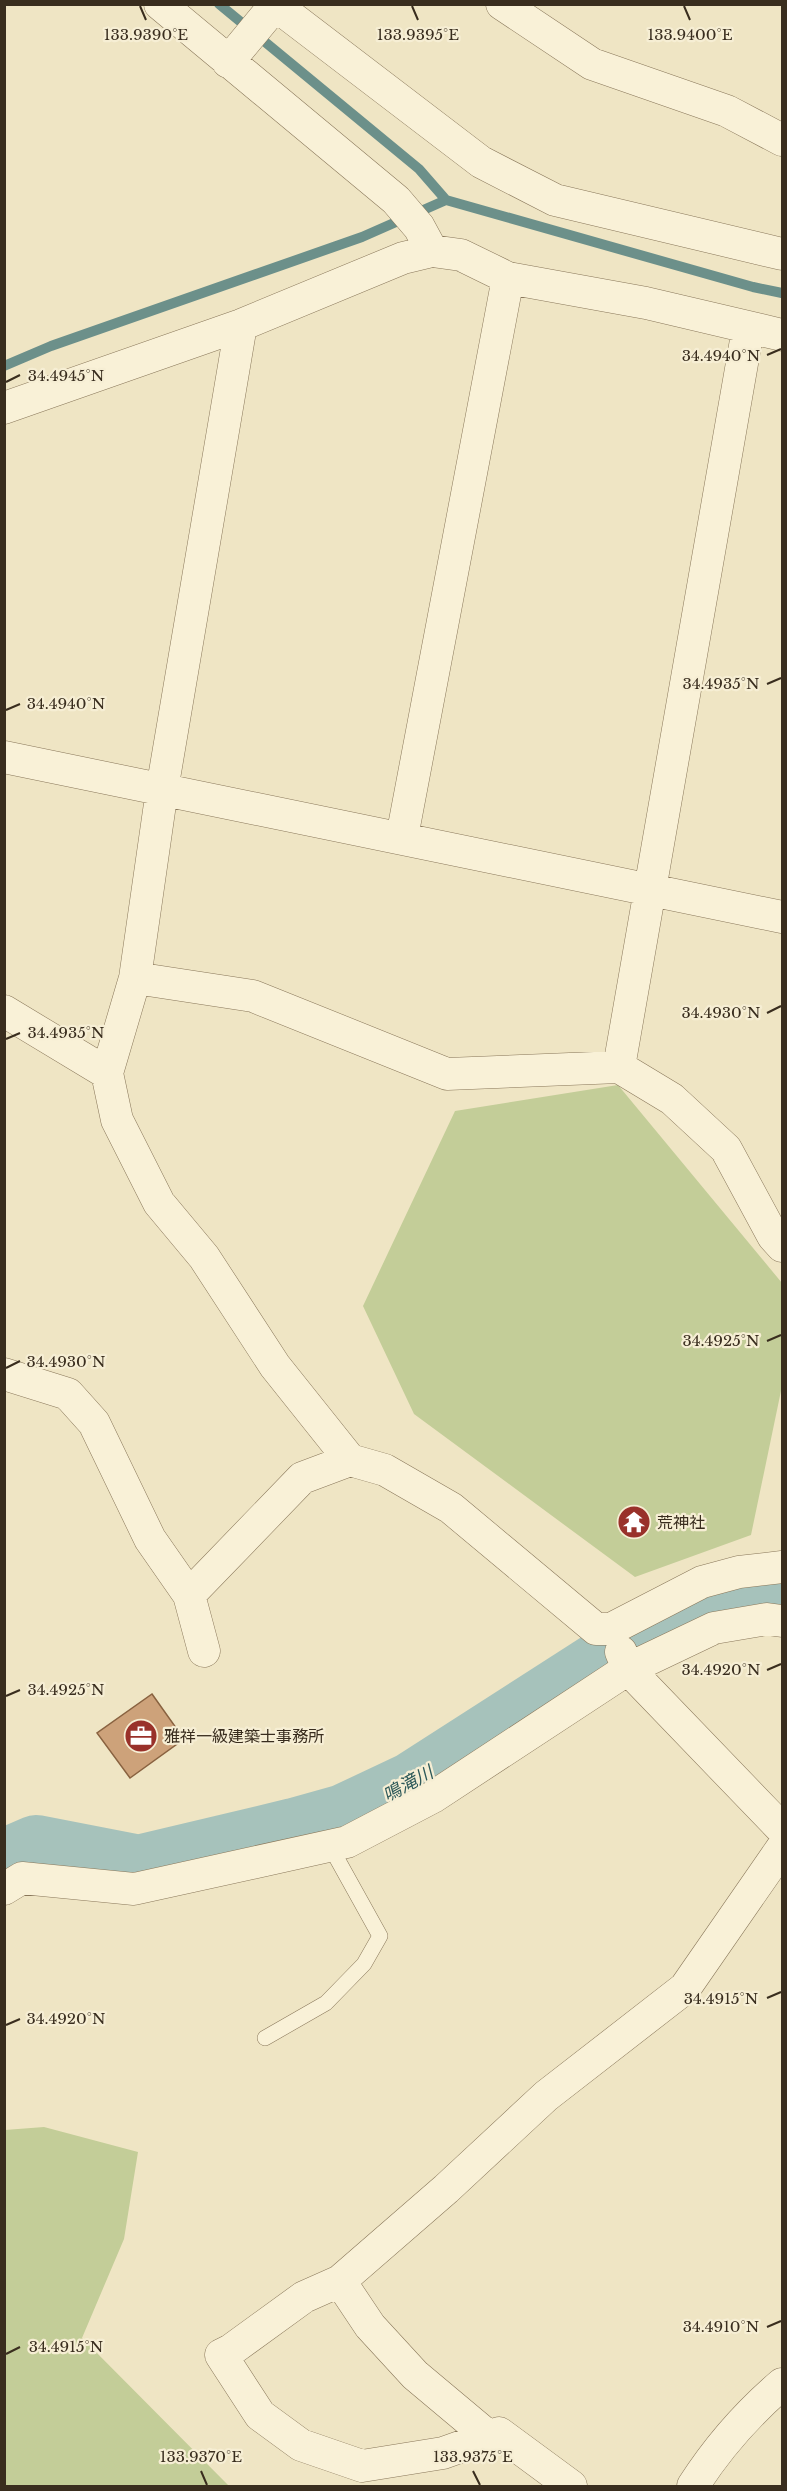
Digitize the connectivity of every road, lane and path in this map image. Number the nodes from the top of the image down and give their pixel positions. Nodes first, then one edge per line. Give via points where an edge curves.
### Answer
1 (160, 4) edge
2 (502, 4) edge
3 (537, 14) edge
4 (259, 25) edge
5 (783, 140) edge
6 (425, 239) junction
7 (783, 254) edge
8 (508, 278) junction
9 (241, 325) junction
10 (748, 329) junction
11 (783, 336) edge
12 (4, 408) edge
13 (4, 757) edge
14 (162, 790) junction
15 (402, 837) junction
16 (650, 892) junction
17 (783, 917) edge
18 (135, 978) junction
19 (4, 1011) edge
20 (619, 1067) junction
21 (107, 1073) junction
22 (783, 1246) edge
23 (4, 1374) edge
24 (350, 1460) junction
25 (783, 1567) edge
26 (189, 1595) junction
27 (783, 1621) edge
28 (620, 1650) junction
29 (204, 1651) dead end
30 (783, 1829) edge
31 (330, 1846) junction
32 (783, 1848) edge
33 (4, 1889) edge
34 (265, 2038) dead end
35 (340, 2281) junction
36 (783, 2384) edge
37 (489, 2437) junction
38 (571, 2487) edge
39 (693, 2487) edge

1 - 4 street
2 - 3 street
3 - 5 street via 592,64 727,111
4 - 6 street
4 - 7 street via 481,162 555,200
6 - 8 street
6 - 9 street via 403,258
8 - 10 street via 646,303
8 - 15 street
9 - 12 street
9 - 14 street
10 - 11 street
10 - 16 street
13 - 14 street
14 - 15 street
14 - 18 street
15 - 16 street
16 - 17 street
16 - 20 street
18 - 20 street via 253,996 447,1074
18 - 21 street
19 - 21 street
20 - 22 street via 672,1099 726,1149 773,1236
21 - 24 street via 117,1120 159,1203 204,1257 274,1366
23 - 26 street via 68,1394 94,1423 150,1539
24 - 26 street via 302,1478
24 - 28 street via 385,1470 451,1508
25 - 28 street via 702,1582
26 - 29 street
27 - 28 street via 767,1619 714,1628
28 - 30 street
28 - 31 street via 434,1797 347,1842
31 - 33 street via 134,1889 22,1878
31 - 34 lane via 380,1936 364,1964 326,2003
32 - 35 street via 685,1988 546,2096
35 - 37 street via 370,2326 415,2375
35 - 37 street via 304,2297 221,2355 260,2415 301,2445 362,2466 443,2453
36 - 39 street via 751,2411 711,2457
37 - 38 street via 499,2433

